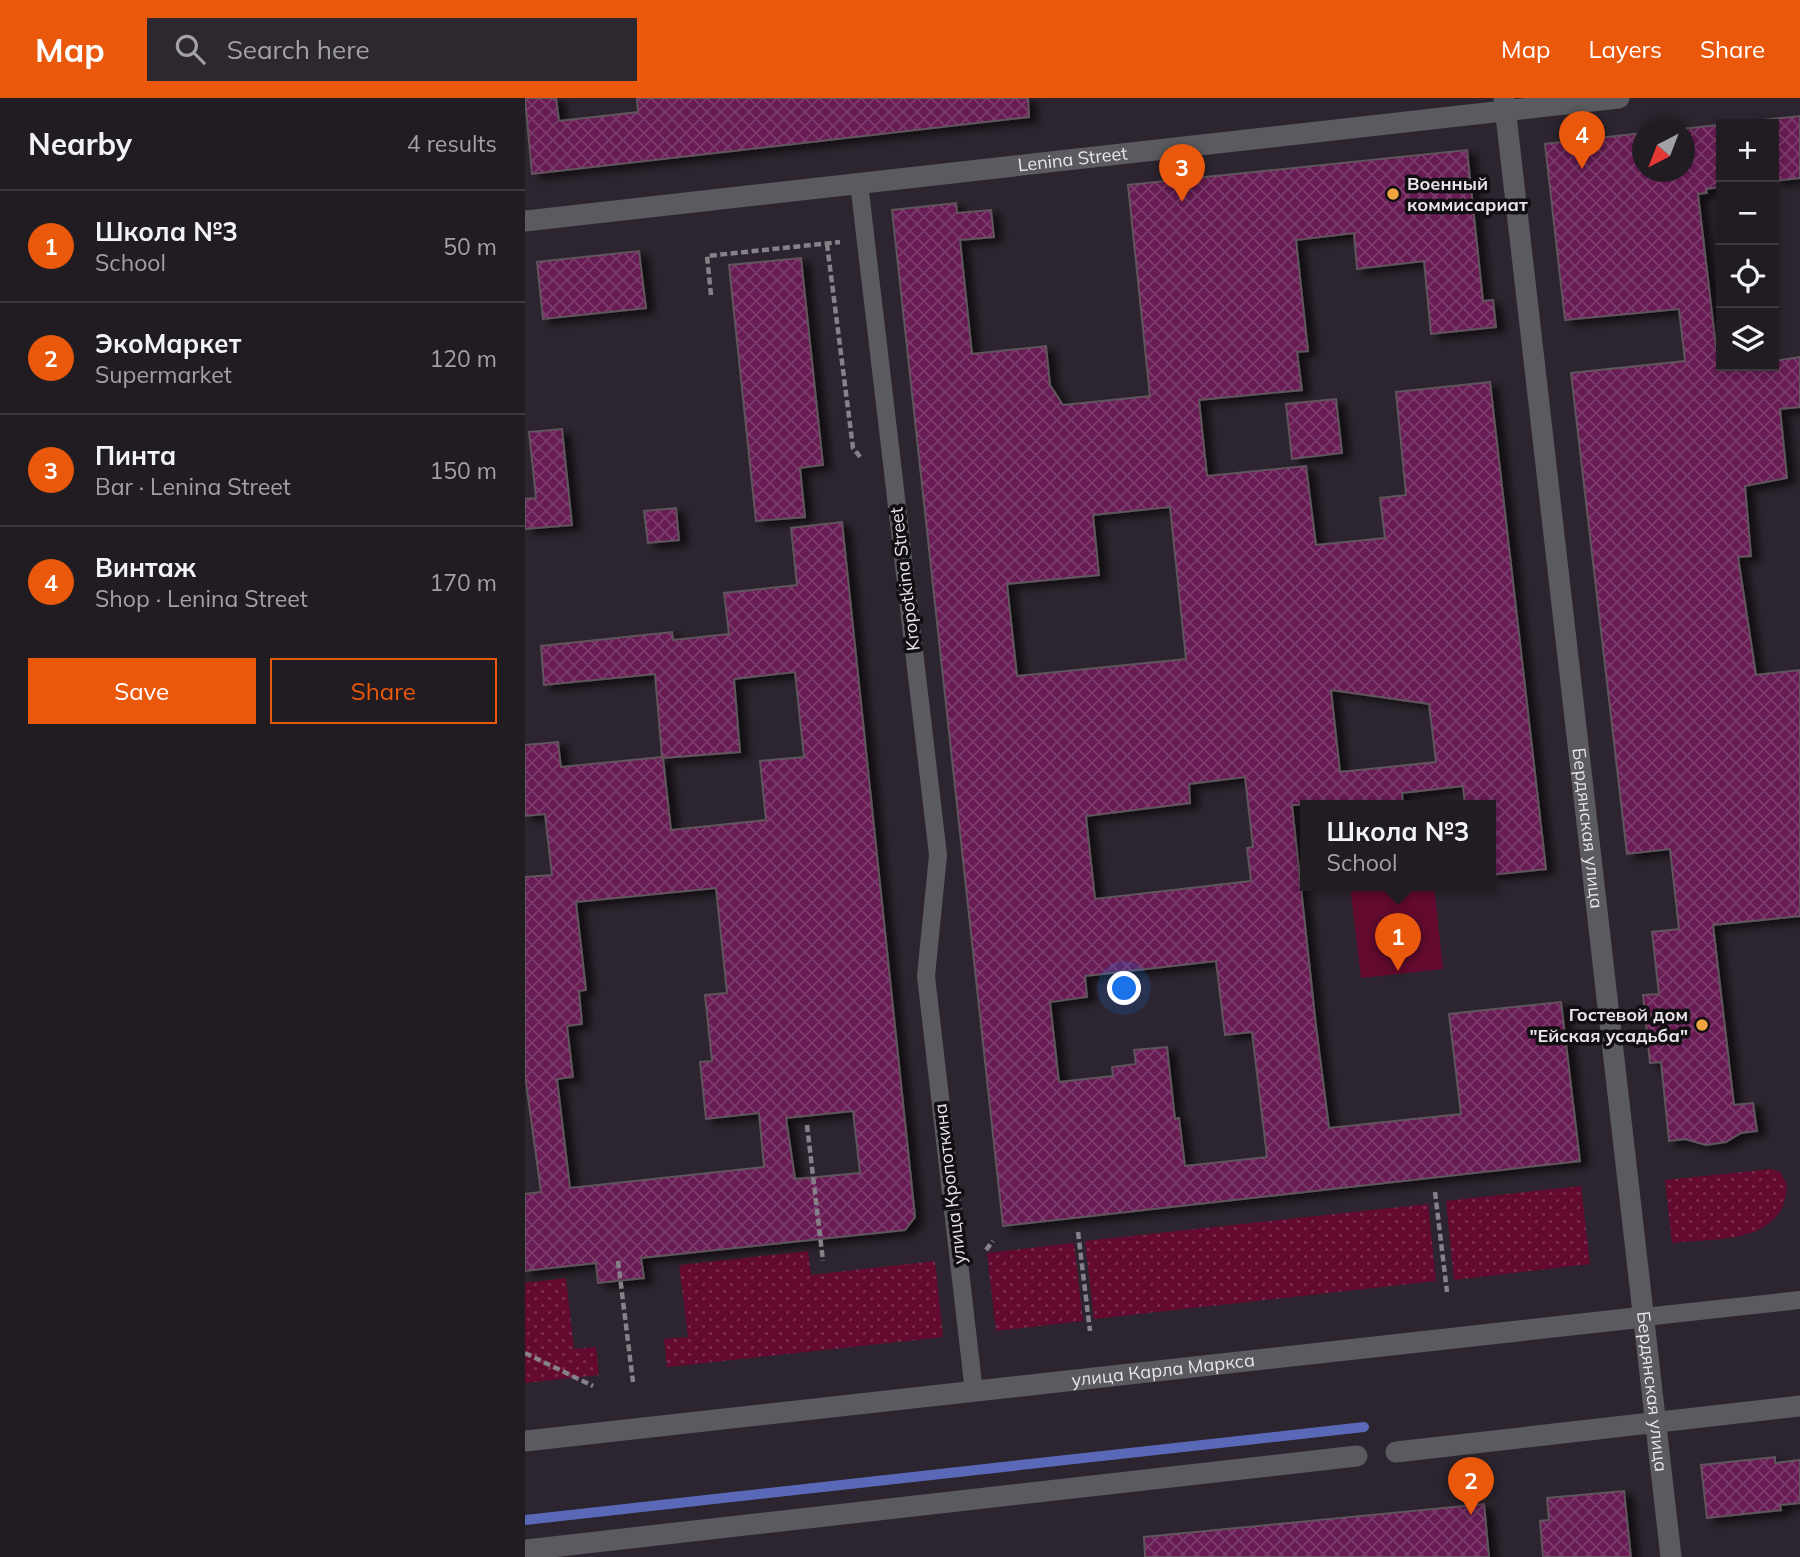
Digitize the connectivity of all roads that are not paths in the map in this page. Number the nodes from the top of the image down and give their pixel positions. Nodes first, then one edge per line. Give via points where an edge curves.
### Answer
1 (1619, 98) edge
2 (1505, 104) edge
3 (859, 183) junction
4 (525, 221) edge
5 (1800, 1300) edge
6 (1644, 1317) junction
7 (974, 1392) junction
8 (1800, 1406) edge
9 (1655, 1422) junction
10 (525, 1441) edge
11 (1396, 1452) dead end
12 (1357, 1456) dead end
13 (525, 1550) edge
14 (1671, 1557) edge

1 - 2 street, Lenina Street
2 - 3 street, Lenina Street
2 - 6 street, Бердянская улица
3 - 4 street, Lenina Street
3 - 7 lane, улица Кропоткина via 938,855 926,976
5 - 6 lane, улица Карла Маркса
6 - 7 street, улица Карла Маркса
6 - 9 street, Бердянская улица
7 - 10 street, улица Карла Маркса
8 - 9 street
9 - 11 street
9 - 14 street, Бердянская улица
12 - 13 street

